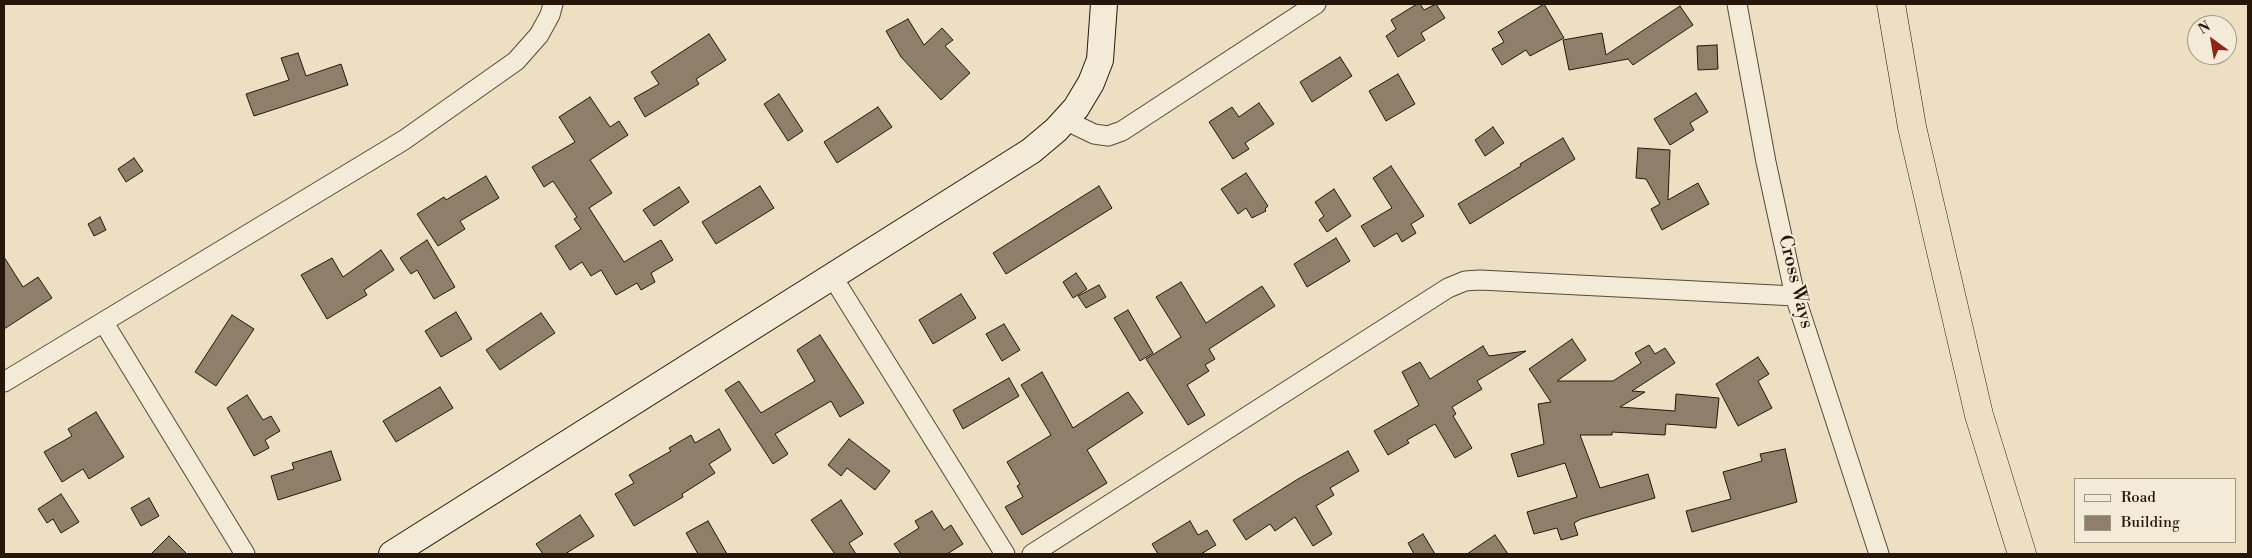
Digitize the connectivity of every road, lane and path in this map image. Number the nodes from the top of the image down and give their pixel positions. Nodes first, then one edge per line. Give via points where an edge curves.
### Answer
1 (553, 4) edge
2 (1104, 4) edge
3 (1316, 4) edge
4 (1737, 4) edge
5 (1891, 4) edge
6 (1065, 120) junction
7 (832, 276) junction
8 (1796, 296) junction
9 (104, 323) junction
10 (4, 382) edge
11 (246, 554) edge
12 (392, 554) edge
13 (1006, 554) edge
14 (1032, 554) edge
15 (1879, 554) edge
16 (2022, 554) edge

1 - 9 street via 528,49 500,73 404,140
2 - 6 street via 1100,60 1091,83
3 - 6 street via 1122,131 1108,136 1094,134
4 - 8 street, Cross Ways via 1766,162
5 - 16 highway via 1912,127 1979,415
6 - 7 street via 1031,151
7 - 12 street
7 - 13 street
8 - 14 street via 1465,281 1448,288
8 - 15 street, Cross Ways
9 - 10 street
9 - 11 street

